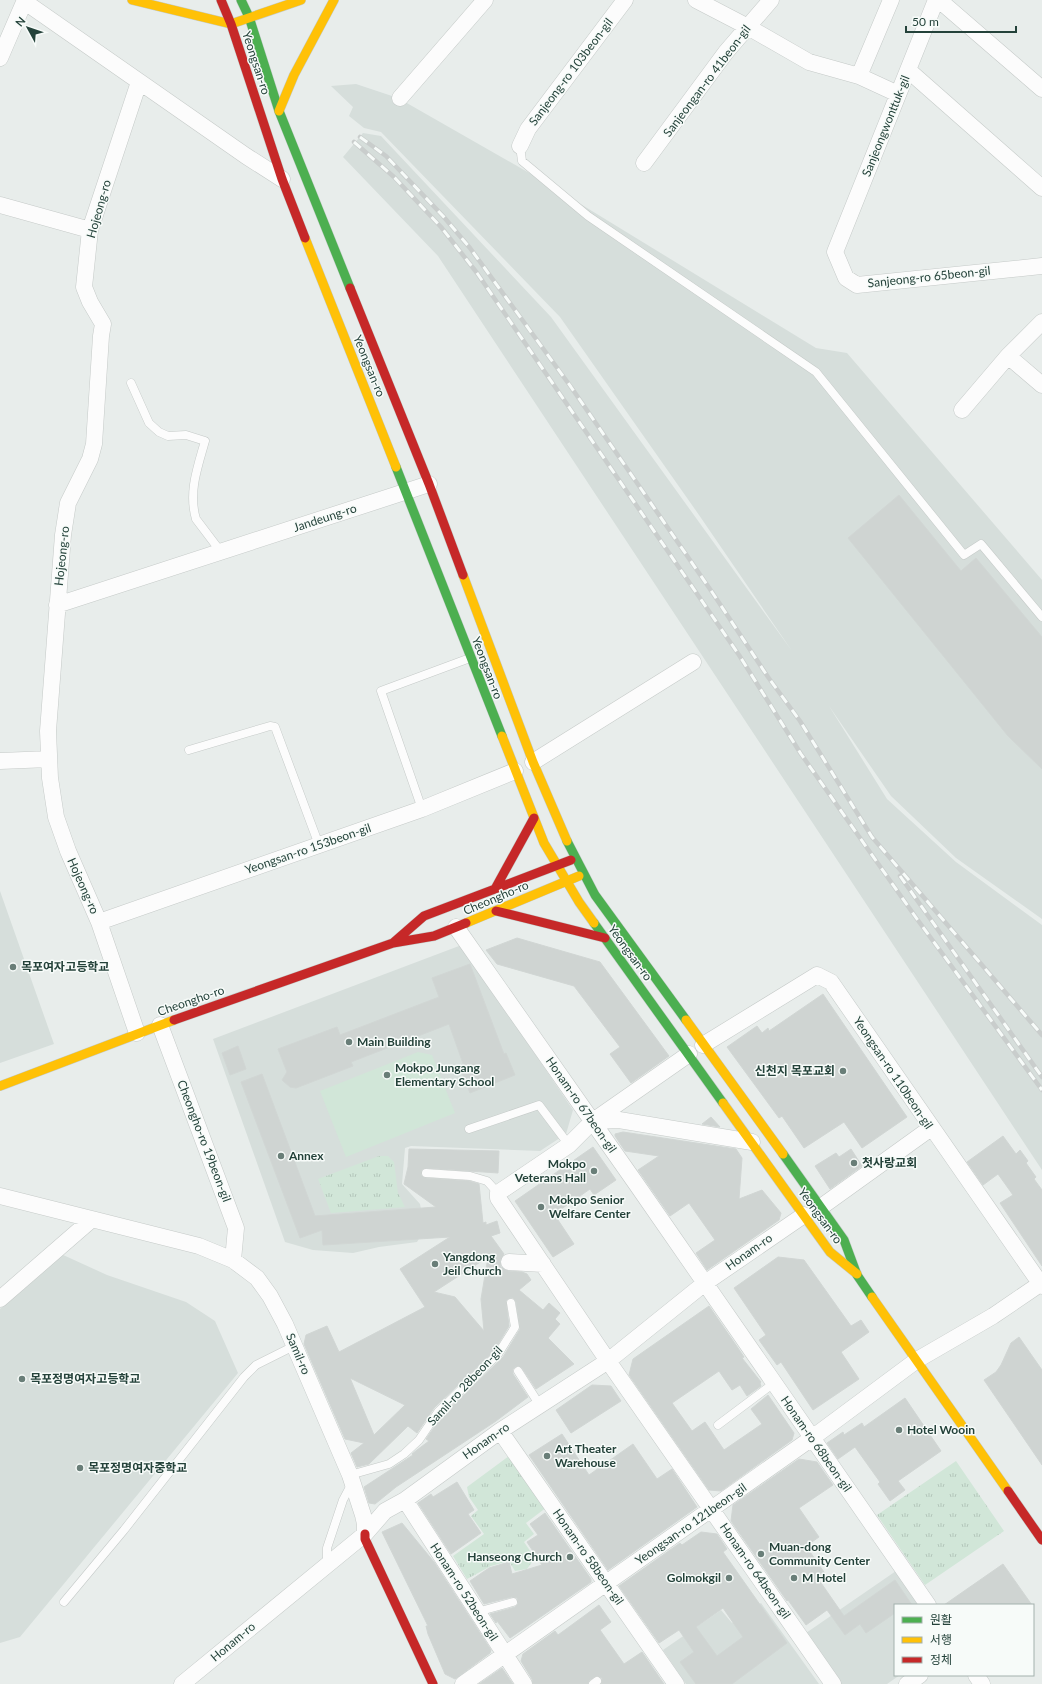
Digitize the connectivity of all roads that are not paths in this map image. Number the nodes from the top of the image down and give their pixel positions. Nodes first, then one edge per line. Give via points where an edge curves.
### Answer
1 (132, 0) edge
2 (213, 0) edge
3 (241, 0) edge
4 (301, 0) edge
5 (334, 0) edge
6 (485, 0) edge
7 (625, 0) edge
8 (696, 0) edge
9 (770, 0) edge
10 (891, 0) edge
11 (936, 0) edge
12 (939, 0) edge
13 (25, 1) edge
14 (225, 1) edge
15 (248, 17) junction
16 (231, 24) junction
17 (748, 27) junction
18 (0, 58) edge
19 (908, 70) junction
20 (859, 76) junction
21 (139, 82) junction
22 (1042, 89) edge
23 (898, 94) junction
24 (400, 98) dead end
25 (279, 111) junction
26 (520, 146) joint
27 (644, 163) dead end
28 (282, 179) junction
29 (1042, 188) edge
30 (0, 205) edge
31 (90, 230) junction
32 (835, 252) joint
33 (1042, 266) edge
34 (1042, 322) edge
35 (1008, 356) junction
36 (130, 383) dead end
37 (1042, 384) edge
38 (962, 410) dead end
39 (429, 484) junction
40 (406, 492) junction
41 (221, 552) junction
42 (57, 605) junction
43 (1042, 617) edge
44 (471, 658) junction
45 (693, 662) dead end
46 (189, 750) dead end
47 (49, 759) junction
48 (0, 761) edge
49 (533, 762) junction
50 (515, 771) junction
51 (422, 809) junction
52 (534, 818) junction
53 (319, 845) junction
54 (576, 859) junction
55 (558, 866) junction
56 (584, 874) junction
57 (566, 881) junction
58 (495, 889) junction
59 (496, 911) junction
60 (99, 922) junction
61 (456, 927) junction
62 (605, 938) junction
63 (392, 943) junction
64 (160, 1025) junction
65 (137, 1033) junction
66 (703, 1045) junction
67 (689, 1054) junction
68 (0, 1086) edge
69 (592, 1121) junction
70 (931, 1128) junction
71 (470, 1129) dead end
72 (752, 1142) junction
73 (569, 1145) junction
74 (426, 1173) dead end
75 (498, 1194) junction
76 (0, 1196) edge
77 (821, 1207) junction
78 (804, 1214) junction
79 (91, 1220) junction
80 (233, 1260) junction
81 (509, 1262) dead end
82 (543, 1264) junction
83 (858, 1275) junction
84 (705, 1283) junction
85 (1041, 1285) edge
86 (0, 1299) edge
87 (511, 1303) dead end
88 (294, 1346) junction
89 (917, 1360) junction
90 (608, 1361) junction
91 (518, 1371) dead end
92 (774, 1383) junction
93 (539, 1404) junction
94 (718, 1425) dead end
95 (500, 1431) junction
96 (812, 1438) junction
97 (351, 1478) junction
98 (405, 1500) junction
99 (712, 1509) junction
100 (365, 1534) junction
101 (1042, 1540) edge
102 (327, 1564) junction
103 (607, 1584) junction
104 (64, 1602) dead end
105 (513, 1602) dead end
106 (927, 1604) edge
107 (477, 1612) junction
108 (504, 1655) junction
109 (919, 1676) edge
110 (182, 1684) edge
111 (433, 1684) edge
112 (463, 1684) edge
113 (524, 1684) edge
114 (676, 1684) edge
115 (833, 1684) edge
116 (907, 1684) edge

1 - 16 street
2 - 14 street
3 - 15 street, Yeongsan-ro
4 - 15 street
5 - 25 street via 294,75
6 - 24 street
7 - 26 street, Sanjeong-ro 103beon-gil via 528,129
8 - 17 street
9 - 17 street, Sanjeongan-ro 41beon-gil
10 - 20 street
11 - 19 street, Sanjeongwonttuk-gil
12 - 22 street
13 - 18 street
13 - 21 street
14 - 16 street, Yeongsan-ro
15 - 16 street
15 - 25 street, Yeongsan-ro
16 - 28 street, Yeongsan-ro
17 - 20 street via 809,62
17 - 27 street, Sanjeongan-ro 41beon-gil via 726,52
19 - 23 street, Sanjeongwonttuk-gil
19 - 29 street
20 - 23 street
21 - 28 street
21 - 31 street, Hojeong-ro
23 - 32 street, Sanjeongwonttuk-gil
25 - 39 street, Yeongsan-ro
26 - 43 lane via 522,161 588,216 816,372 964,555 981,544
28 - 40 street, Yeongsan-ro
30 - 31 street
31 - 42 street, Hojeong-ro via 84,286 103,324 94,444 90,459 68,503
32 - 33 street, Sanjeong-ro 65beon-gil via 846,278 857,285
34 - 35 street
35 - 37 street
35 - 38 street
36 - 41 lane via 149,423 159,432 168,436 186,434 205,441 196,474 194,513
39 - 40 street, Jandeung-ro
39 - 49 street, Yeongsan-ro
40 - 41 street, Jandeung-ro
40 - 44 street, Yeongsan-ro
41 - 42 street, Jandeung-ro
42 - 47 street, Hojeong-ro via 48,731
44 - 50 street, Yeongsan-ro
44 - 51 lane via 382,691
45 - 49 street
46 - 53 lane via 270,726 275,727
47 - 48 street
47 - 60 street, Hojeong-ro via 56,817
49 - 54 street, Yeongsan-ro
50 - 51 street, Yeongsan-ro 153beon-gil
50 - 52 street, Yeongsan-ro
51 - 53 street, Yeongsan-ro 153beon-gil
52 - 55 street, Yeongsan-ro via 544,843
52 - 58 street
53 - 60 street, Yeongsan-ro 153beon-gil
54 - 55 street, Cheongho-ro
54 - 56 street, Yeongsan-ro
55 - 57 street, Yeongsan-ro
55 - 58 street, Cheongho-ro
56 - 57 street, Cheongho-ro
56 - 66 street, Yeongsan-ro via 595,895
57 - 59 street, Cheongho-ro
57 - 62 street, Yeongsan-ro
58 - 63 street, Cheongho-ro via 424,916
59 - 61 street, Cheongho-ro
59 - 62 street
60 - 65 street, Hojeong-ro
61 - 63 street, Cheongho-ro via 434,936
61 - 69 street, Honam-ro 67beon-gil
62 - 67 street, Yeongsan-ro
63 - 64 street, Cheongho-ro
64 - 65 street, Cheongho-ro
64 - 80 street, Cheongho-ro 19beon-gil via 236,1228
65 - 68 street, Cheongho-ro
66 - 70 street, Yeongsan-ro 110beon-gil via 817,975 836,988
66 - 77 street, Yeongsan-ro
67 - 69 street
67 - 72 street, Yeongsan-ro
69 - 72 street via 619,1120
69 - 73 street
69 - 84 street, Honam-ro 67beon-gil
70 - 77 street
70 - 85 street, Yeongsan-ro 110beon-gil
71 - 73 lane via 539,1105
72 - 78 street, Yeongsan-ro
73 - 75 street
74 - 75 lane via 470,1176 487,1181
75 - 82 street via 498,1198
76 - 79 street, Samil-ro
77 - 83 street, Yeongsan-ro via 844,1240
78 - 83 street, Yeongsan-ro via 830,1252
78 - 84 street, Honam-ro
79 - 80 street, Samil-ro via 199,1246
79 - 86 street
80 - 88 street, Samil-ro via 257,1278 270,1296
81 - 82 street
82 - 90 street, Honam-ro 64beon-gil
83 - 89 street, Yeongsan-ro
84 - 90 street, Honam-ro
84 - 92 street, Honam-ro 68beon-gil
85 - 89 street, Yeongsan-ro 121beon-gil
87 - 97 lane, Samil-ro 28beon-gil via 514,1327 498,1354 438,1412 419,1440 404,1454 389,1464
88 - 97 street, Samil-ro
88 - 104 lane via 256,1365 244,1377
89 - 96 street, Yeongsan-ro 121beon-gil
89 - 101 street, Yeongsan-ro
90 - 93 street, Honam-ro
90 - 99 street, Honam-ro 64beon-gil
91 - 93 lane
92 - 94 lane
92 - 96 street, Honam-ro 68beon-gil
93 - 95 street, Honam-ro
95 - 98 street, Honam-ro
95 - 103 street, Honam-ro 58beon-gil
96 - 99 street, Yeongsan-ro 121beon-gil
96 - 106 street, Honam-ro 68beon-gil
97 - 100 street, Samil-ro via 363,1515
97 - 102 lane via 327,1548
98 - 100 street, Honam-ro via 385,1511
98 - 107 street, Honam-ro 52beon-gil
99 - 103 street, Yeongsan-ro 121beon-gil
99 - 115 street, Honam-ro 64beon-gil
100 - 102 street, Honam-ro
100 - 111 street, Samil-ro via 365,1539
102 - 110 street, Honam-ro
103 - 108 street, Yeongsan-ro 121beon-gil
103 - 114 street, Honam-ro 58beon-gil
105 - 107 lane
107 - 108 street, Honam-ro 52beon-gil
108 - 112 street, Yeongsan-ro 121beon-gil
108 - 113 street, Honam-ro 52beon-gil
109 - 116 street

